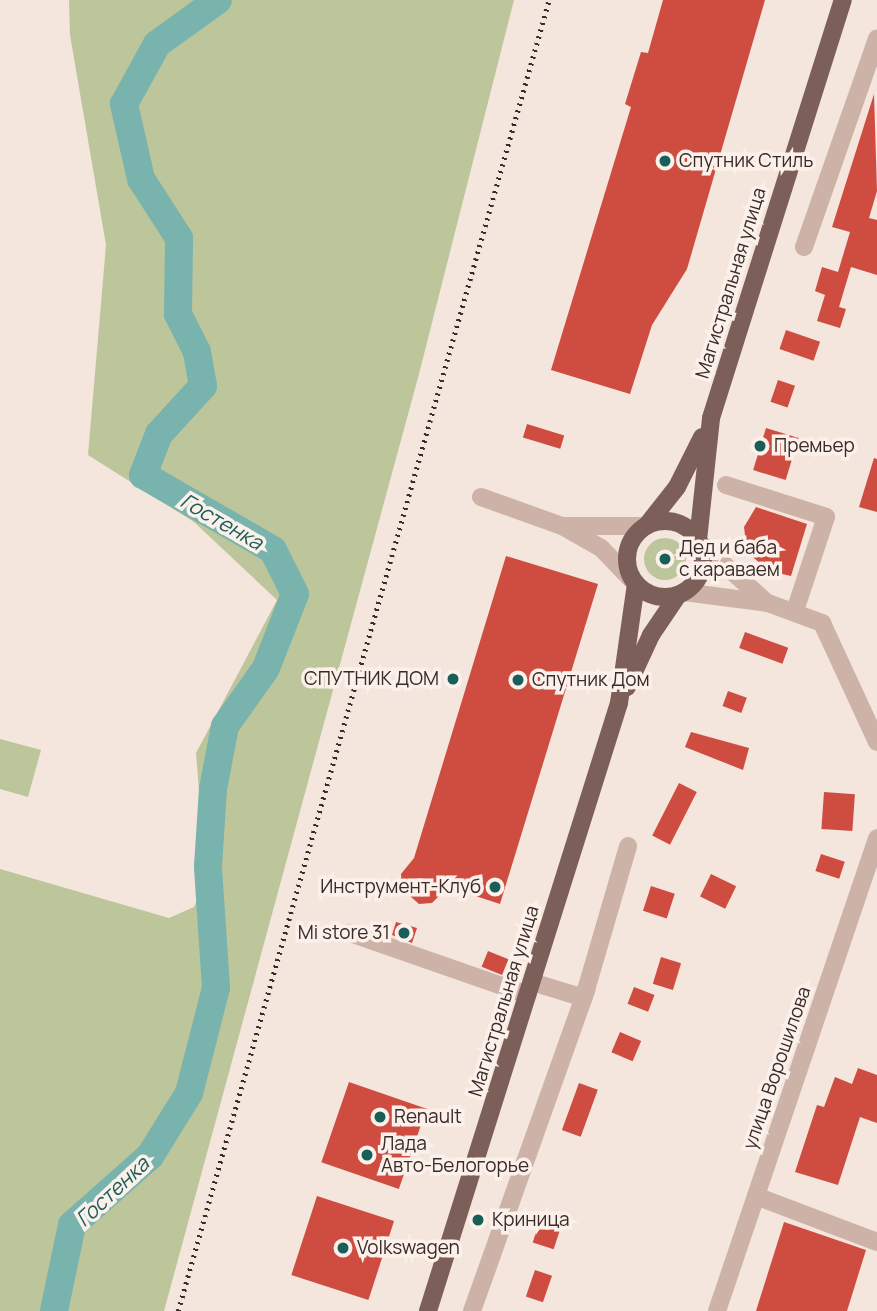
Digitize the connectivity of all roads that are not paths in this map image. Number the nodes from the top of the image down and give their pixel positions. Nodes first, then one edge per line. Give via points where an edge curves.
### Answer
1 (843, 0) edge
2 (877, 38) edge
3 (804, 247) dead end
4 (711, 418) junction
5 (726, 485) dead end
6 (481, 497) dead end
7 (562, 526) junction
8 (647, 526) junction
9 (699, 542) junction
10 (634, 582) junction
11 (681, 594) junction
12 (768, 603) junction
13 (795, 611) junction
14 (619, 703) junction
15 (877, 741) edge
16 (877, 838) edge
17 (628, 846) dead end
18 (350, 933) dead end
19 (530, 988) junction
20 (584, 998) junction
21 (756, 1196) junction
22 (877, 1242) edge
23 (428, 1311) edge
24 (472, 1311) edge
25 (717, 1311) edge

1 - 4 main road, Магистральная улица
2 - 3 street
4 - 8 main road, Магистральная улица via 677,487
4 - 9 main road, Магистральная улица
5 - 13 street via 826,517
6 - 7 street
7 - 8 street
7 - 10 street via 601,548
8 - 9 main road via 673,522
8 - 10 main road, Магистральная улица via 628,548
9 - 11 main road, Магистральная улица via 702,571
9 - 12 street
10 - 11 main road via 656,596
10 - 14 main road, Магистральная улица
11 - 12 street
11 - 14 main road, Магистральная улица via 651,635
12 - 13 street
13 - 15 street via 816,618 831,635
14 - 19 main road, Магистральная улица
16 - 21 street, улица Ворошилова
17 - 20 street
18 - 19 street
19 - 20 street
19 - 23 main road, Магистральная улица
20 - 24 street
21 - 22 street
21 - 25 street, улица Ворошилова

